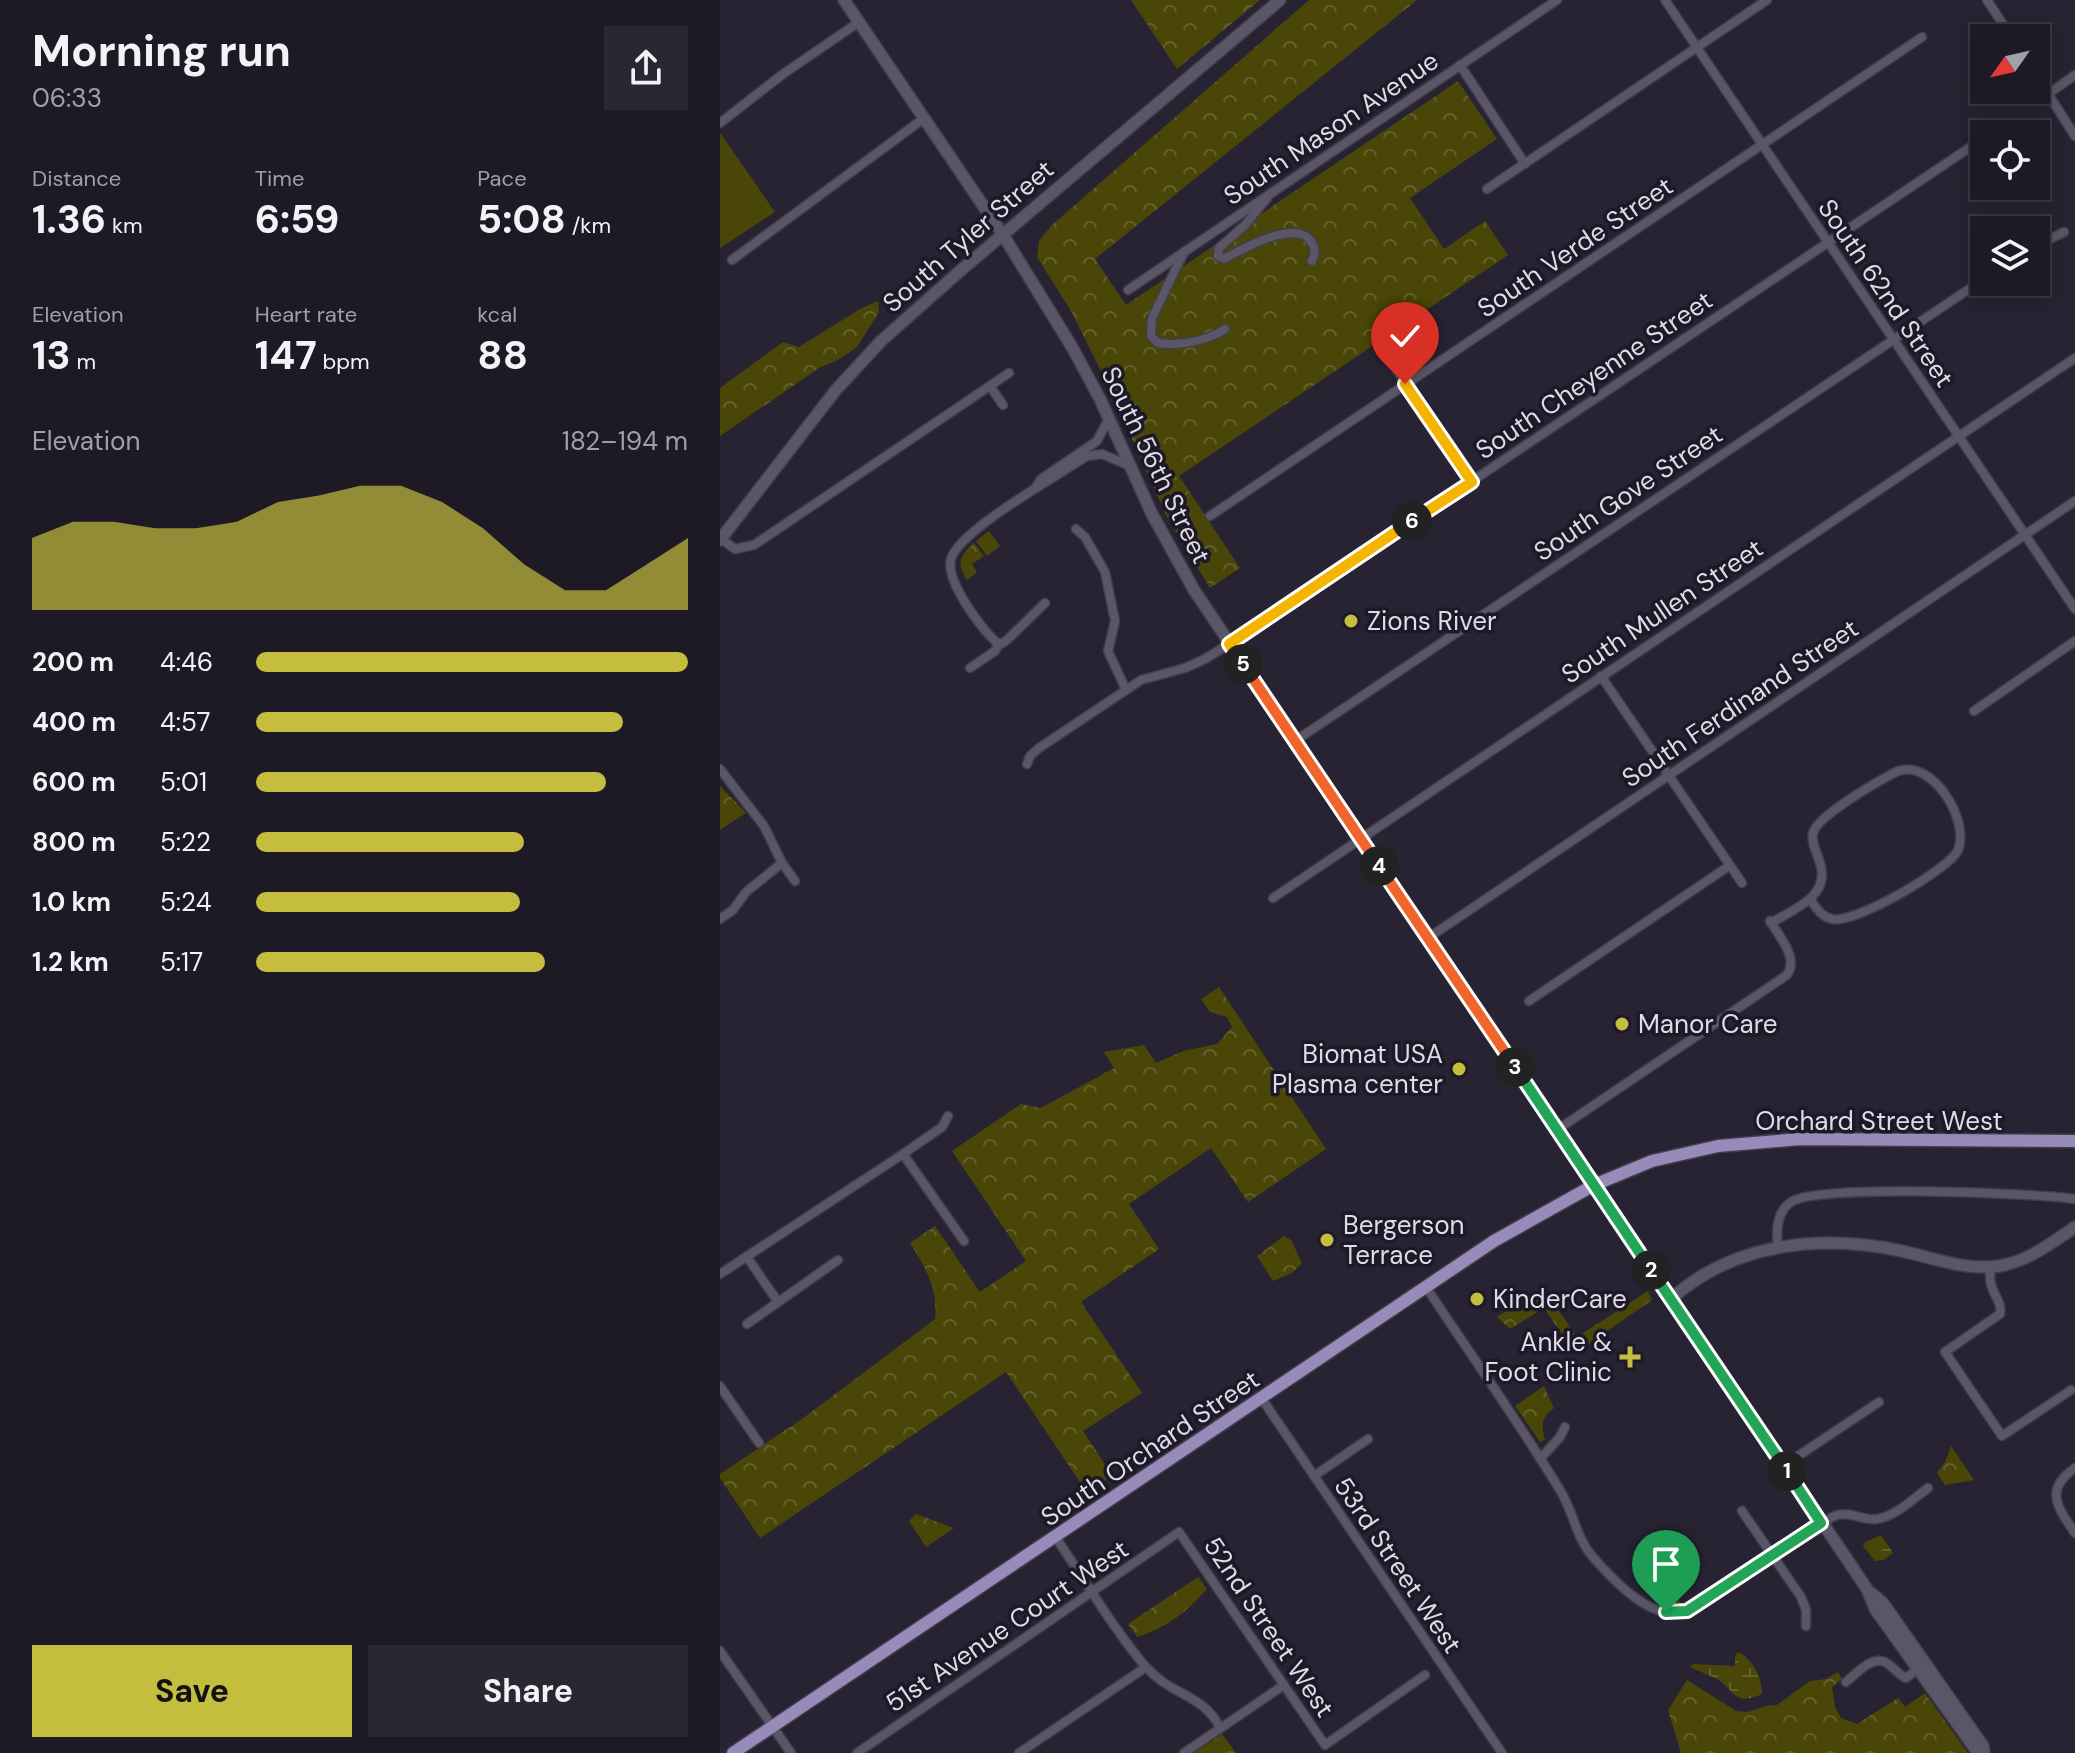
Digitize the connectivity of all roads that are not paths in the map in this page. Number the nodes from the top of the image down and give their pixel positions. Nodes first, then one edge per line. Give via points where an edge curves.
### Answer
1 (844, 0) edge
2 (1280, 0) edge
3 (1557, 0) edge
4 (1665, 0) edge
5 (1767, 0) edge
6 (1987, 0) edge
7 (859, 22) junction
8 (2003, 24) edge
9 (1922, 37) dead end
10 (1696, 47) junction
11 (1460, 65) junction
12 (2075, 75) edge
13 (2050, 93) edge
14 (2050, 97) edge
15 (923, 119) junction
16 (720, 123) edge
17 (2075, 136) edge
18 (1763, 144) junction
19 (1970, 147) edge
20 (1525, 164) junction
21 (1487, 189) dead end
22 (1272, 192) junction
23 (2064, 232) dead end
24 (1003, 235) junction
25 (2050, 239) edge
26 (1828, 242) junction
27 (1185, 252) junction
28 (732, 260) dead end
29 (1312, 261) dead end
30 (1970, 288) edge
31 (1128, 290) dead end
32 (1225, 329) dead end
33 (1893, 340) junction
34 (1378, 342) dead end
35 (2075, 358) edge
36 (1009, 373) dead end
37 (1405, 384) junction
38 (990, 386) junction
39 (1003, 405) dead end
40 (1109, 418) junction
41 (1958, 435) junction
42 (1130, 466) junction
43 (1472, 482) junction
44 (1036, 488) junction
45 (2075, 501) edge
46 (1210, 516) dead end
47 (1076, 529) dead end
48 (2024, 535) junction
49 (720, 540) edge
50 (1045, 603) dead end
51 (2075, 609) edge
52 (2075, 641) edge
53 (999, 644) junction
54 (1229, 644) junction
55 (970, 668) dead end
56 (1601, 676) junction
57 (1126, 690) junction
58 (1974, 711) dead end
59 (1295, 741) junction
60 (1027, 764) dead end
61 (720, 769) edge
62 (1669, 775) junction
63 (1360, 838) junction
64 (782, 863) junction
65 (1729, 866) junction
66 (795, 881) dead end
67 (1742, 883) dead end
68 (1273, 898) dead end
69 (1810, 899) junction
70 (720, 919) edge
71 (1428, 938) junction
72 (1529, 1001) dead end
73 (948, 1116) dead end
74 (1557, 1130) junction
75 (2075, 1141) edge
76 (903, 1154) junction
77 (1594, 1185) junction
78 (2075, 1199) edge
79 (2075, 1227) edge
80 (964, 1241) dead end
81 (1778, 1247) junction
82 (747, 1257) junction
83 (838, 1260) dead end
84 (1991, 1267) junction
85 (720, 1274) edge
86 (1426, 1287) junction
87 (1670, 1300) junction
88 (778, 1302) junction
89 (747, 1324) dead end
90 (720, 1386) edge
91 (2071, 1390) dead end
92 (1262, 1399) junction
93 (1879, 1402) dead end
94 (1565, 1427) dead end
95 (1368, 1439) dead end
96 (759, 1443) dead end
97 (1540, 1459) junction
98 (1783, 1466) junction
99 (2075, 1468) edge
100 (1314, 1476) junction
101 (1928, 1488) dead end
102 (1742, 1511) dead end
103 (1821, 1523) junction
104 (1179, 1532) joint
105 (2075, 1533) edge
106 (1056, 1538) junction
107 (1772, 1554) junction
108 (1093, 1591) junction
109 (1806, 1626) dead end
110 (720, 1651) edge
111 (1922, 1666) junction
112 (1146, 1667) junction
113 (1425, 1675) dead end
114 (1846, 1682) dead end
115 (1284, 1685) junction
116 (772, 1727) junction
117 (1220, 1728) junction
118 (733, 1753) edge
119 (791, 1753) edge
120 (857, 1753) edge
121 (1019, 1753) edge
122 (1184, 1753) edge
123 (1502, 1753) edge
124 (1982, 1753) edge

1 - 7 main road, South 56th Street
2 - 24 main road, South Tyler Street
3 - 11 street, South Mason Avenue
4 - 10 street, South 62nd Street
5 - 10 street
6 - 8 street
7 - 15 main road, South 56th Street
7 - 16 street
9 - 18 street, South Verde Street
10 - 18 street, South 62nd Street
10 - 20 street
11 - 20 street
11 - 22 street, South Mason Avenue
12 - 13 street
14 - 17 street
15 - 24 main road, South 56th Street
15 - 28 street
18 - 26 street, South 62nd Street
18 - 37 street, South Verde Street
19 - 26 street, South Cheyenne Street
20 - 21 street
22 - 27 street, South Mason Avenue
22 - 29 street via 1219,248 1218,256 1224,259 1295,232 1311,242
23 - 25 street
24 - 40 main road, South 56th Street via 1081,361
24 - 49 main road, South Tyler Street via 861,361
26 - 33 street, South 62nd Street
26 - 43 street, South Cheyenne Street
27 - 31 street, South Mason Avenue
27 - 32 street via 1152,318 1151,336 1157,343 1172,344
30 - 33 street, South Gove Street
33 - 41 street, South 62nd Street
33 - 59 street, South Gove Street
34 - 37 street
35 - 41 street, South Mullen Street
36 - 38 street
37 - 43 street
37 - 46 street, South Verde Street
38 - 39 street
38 - 49 street via 754,545 735,549
40 - 42 main road, South 56th Street
40 - 44 street via 1097,441 1041,479
41 - 48 street, South 62nd Street
41 - 56 street, South Mullen Street
42 - 44 street via 1092,454
42 - 54 main road, South 56th Street via 1172,554
43 - 54 street, South Cheyenne Street
44 - 53 street via 974,531 951,561 956,587
45 - 48 street, South Ferdinand Street
47 - 57 street via 1105,572 1115,617 1108,651
48 - 51 street, South 62nd Street
48 - 62 street, South Ferdinand Street
50 - 53 street
52 - 58 street
53 - 55 street
54 - 57 street, South Cheyenne Street
54 - 59 main road, South 56th Street
56 - 62 street
56 - 63 street, South Mullen Street
57 - 60 street, South Cheyenne Street via 1039,748
59 - 63 main road, South 56th Street
61 - 64 street via 764,826
62 - 65 street
62 - 71 street, South Ferdinand Street
63 - 68 street, South Mullen Street
63 - 71 main road, South 56th Street
64 - 66 street
64 - 70 street
65 - 67 street
65 - 72 street
69 - 69 street via 1823,881 1813,838 1820,822 1898,771 1912,768 1931,777 1958,821 1956,854 1857,916 1828,918
69 - 74 street via 1770,922 1791,959 1791,971 1782,980
71 - 74 main road, South 56th Street
73 - 76 street via 942,1127
74 - 77 main road, South 56th Street
75 - 77 main road, Orchard Street West via 1760,1141 1686,1152
76 - 80 street
76 - 82 street
77 - 86 main road, South Orchard Street via 1504,1234
77 - 87 main road, South 56th Street
78 - 81 street via 1922,1192 1806,1196 1781,1214
79 - 84 main road via 2028,1257
81 - 84 main road via 1851,1242
81 - 87 main road via 1713,1270
82 - 85 street
82 - 88 street
83 - 88 street
84 - 91 street via 1990,1287 2001,1312 1945,1352 2002,1436
86 - 92 main road, South Orchard Street
86 - 97 street
87 - 98 main road, South 56th Street
88 - 89 street
90 - 96 street
92 - 100 street, 53rd Street West
92 - 106 main road, South Orchard Street
93 - 98 street
94 - 97 street
95 - 100 street
97 - 107 street via 1589,1552 1649,1606 1687,1611
98 - 103 main road, South 56th Street
99 - 105 street via 2056,1488
100 - 123 street, 53rd Street West
101 - 103 street via 1877,1519 1845,1513
102 - 107 street
103 - 107 street
103 - 111 main road, South 56th Street via 1875,1609
104 - 108 street, 51st Avenue Court West
104 - 115 street, 52nd Street West
106 - 108 street
106 - 116 main road, South Orchard Street
107 - 109 street via 1804,1604
108 - 112 street
108 - 120 street, 51st Avenue Court West
110 - 116 street
111 - 114 street via 1906,1678 1877,1660
111 - 124 main road, South 56th Street
112 - 117 street via 1176,1692 1203,1704
112 - 121 street
113 - 115 street, 52nd Street West via 1325,1745
115 - 117 street
116 - 118 main road, South Orchard Street
116 - 119 street
117 - 122 street

